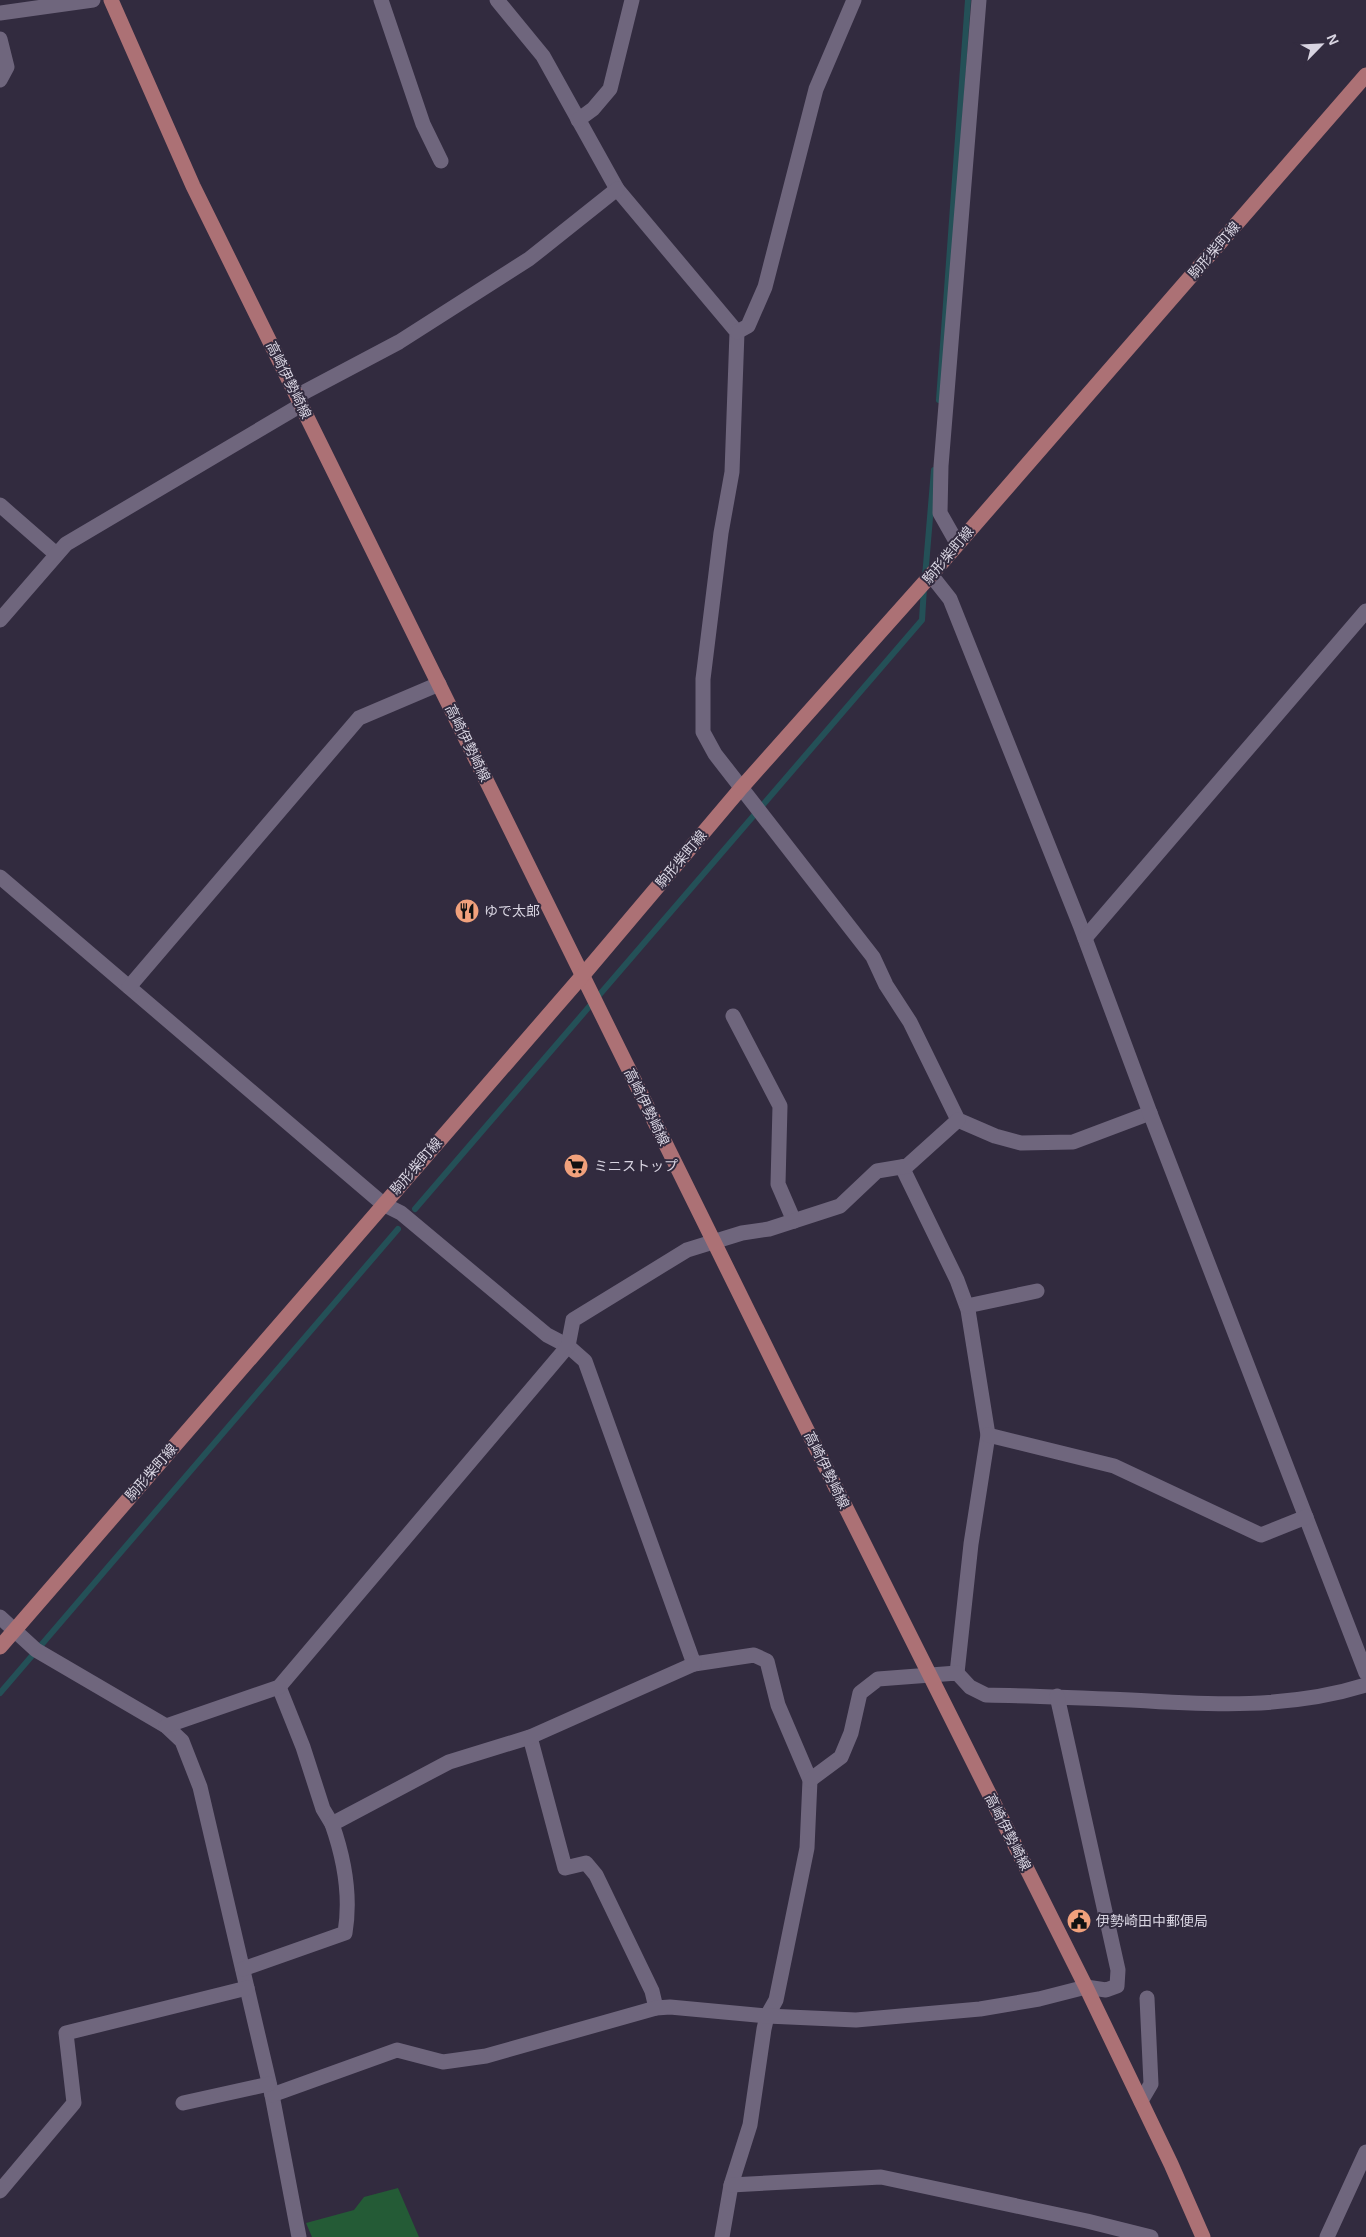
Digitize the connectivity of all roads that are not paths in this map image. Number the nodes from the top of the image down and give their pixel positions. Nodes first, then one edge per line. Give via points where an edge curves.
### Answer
1 (93, 0) edge
2 (112, 0) edge
3 (381, 0) edge
4 (497, 0) edge
5 (632, 0) edge
6 (854, 0) edge
7 (979, 0) edge
8 (0, 12) edge
9 (0, 39) edge
10 (1366, 75) edge
11 (0, 80) edge
12 (578, 120) junction
13 (441, 161) dead end
14 (617, 189) junction
15 (737, 332) junction
16 (299, 400) junction
17 (0, 505) edge
18 (957, 543) junction
19 (56, 554) junction
20 (931, 575) junction
21 (1366, 611) edge
22 (0, 620) edge
23 (439, 684) junction
24 (742, 786) junction
25 (0, 877) edge
26 (1085, 938) junction
27 (583, 975) junction
28 (129, 987) junction
29 (733, 1016) dead end
30 (1150, 1113) junction
31 (958, 1120) junction
32 (902, 1167) junction
33 (383, 1204) junction
34 (794, 1221) junction
35 (714, 1241) junction
36 (1037, 1291) dead end
37 (967, 1306) junction
38 (568, 1346) junction
39 (988, 1435) junction
40 (1306, 1516) junction
41 (0, 1617) edge
42 (15, 1630) junction
43 (0, 1647) edge
44 (694, 1664) junction
45 (957, 1673) junction
46 (1366, 1673) edge
47 (929, 1674) junction
48 (1366, 1685) edge
49 (279, 1687) junction
50 (1057, 1696) junction
51 (166, 1726) junction
52 (530, 1737) junction
53 (810, 1780) junction
54 (332, 1824) junction
55 (243, 1969) junction
56 (1086, 1987) junction
57 (247, 1988) junction
58 (1147, 1998) dead end
59 (656, 2008) junction
60 (767, 2016) junction
61 (271, 2090) junction
62 (1141, 2101) junction
63 (183, 2103) dead end
64 (1365, 2158) edge
65 (731, 2185) junction
66 (0, 2191) edge
67 (299, 2237) edge
68 (722, 2237) edge
69 (1151, 2237) edge
70 (1203, 2237) edge
71 (1327, 2237) edge

1 - 8 street
2 - 16 main road, 高崎伊勢崎線 via 193,186
3 - 13 street via 423,124
4 - 12 street via 543,56
5 - 12 street via 610,89 593,109
6 - 15 street via 816,89 765,287 748,326
7 - 18 street via 941,466 940,513
9 - 11 street via 6,66
10 - 18 main road, 駒形柴町線
12 - 14 street
14 - 15 street
14 - 16 street via 521,264 399,342
15 - 24 street via 732,472 703,679 703,732 715,754
16 - 19 street via 72,540
16 - 23 main road, 高崎伊勢崎線
17 - 19 street
18 - 20 main road, 駒形柴町線
19 - 22 street
20 - 24 main road, 駒形柴町線
20 - 26 street via 950,599
21 - 26 street
23 - 27 main road, 高崎伊勢崎線
23 - 28 street via 359,718
24 - 27 main road, 駒形柴町線
24 - 31 street via 874,956 886,985 910,1022
25 - 28 street
26 - 30 street
27 - 33 main road, 駒形柴町線
27 - 35 main road, 高崎伊勢崎線
28 - 33 street
29 - 34 street via 780,1106 778,1184
30 - 31 street via 1073,1142 1021,1143
30 - 40 street
31 - 32 street
32 - 34 street via 877,1171 840,1206
32 - 37 street
33 - 38 street via 401,1213 546,1335
33 - 42 main road, 駒形柴町線
34 - 35 street via 769,1230
35 - 38 street via 687,1250 573,1320
35 - 47 main road, 高崎伊勢崎線
36 - 37 street
37 - 39 street
38 - 44 street via 585,1361
38 - 49 street
39 - 40 street via 1114,1466 1261,1535
39 - 45 street via 971,1544
40 - 46 street
41 - 42 street
42 - 43 main road, 駒形柴町線
42 - 51 street via 36,1650
44 - 52 street
44 - 53 street via 754,1655 767,1661 778,1705
45 - 47 street
45 - 50 street via 970,1687 986,1694
47 - 53 street via 878,1678 860,1693 851,1733 841,1757
47 - 56 main road, 高崎伊勢崎線
48 - 50 street via 1291,1701 1231,1705
49 - 51 street
49 - 54 street via 303,1746 323,1809
50 - 56 street via 1118,1970 1117,1986 1106,1990
51 - 55 street via 182,1740 200,1787
52 - 54 street via 449,1762
52 - 59 street via 565,1868 586,1863 596,1875 652,1991
53 - 60 street via 807,1848 776,2000
54 - 55 street via 341,1849 349,1911 345,1933
55 - 57 street
56 - 60 street via 980,2009 875,2019
56 - 62 main road, 高崎伊勢崎線
57 - 61 street
57 - 66 street via 66,2034 74,2103
58 - 62 street via 1151,2084
59 - 60 street via 670,2006
59 - 61 street via 477,2057 443,2062 397,2050
60 - 65 street via 750,2125
61 - 63 street
61 - 67 street
62 - 70 main road, 高崎伊勢崎線
64 - 71 street
65 - 68 street
65 - 69 street via 881,2177

